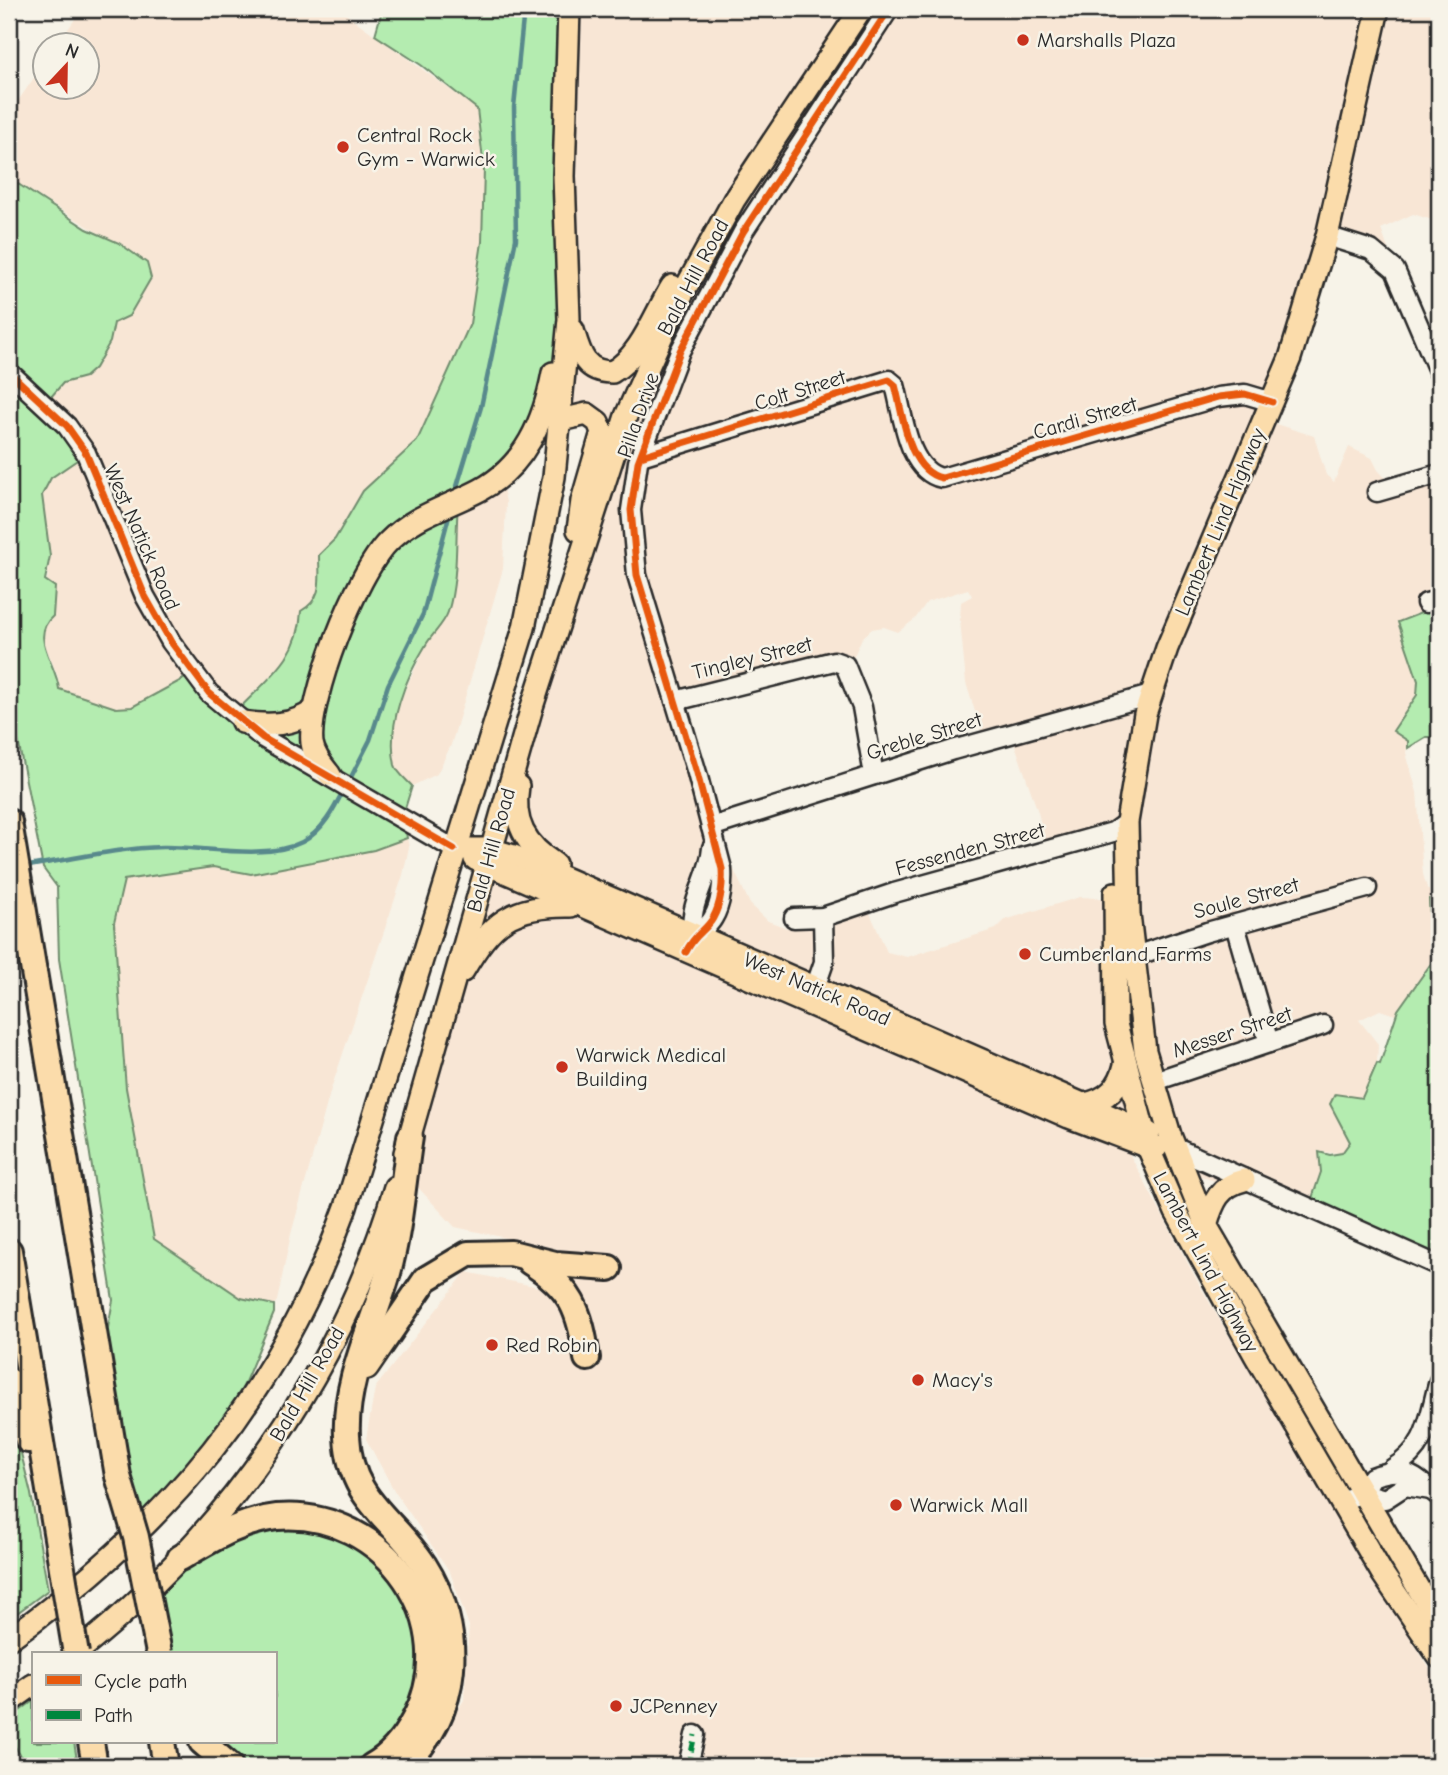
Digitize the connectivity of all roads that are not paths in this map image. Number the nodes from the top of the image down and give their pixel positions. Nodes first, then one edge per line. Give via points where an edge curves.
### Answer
1 (569, 9) edge
2 (861, 9) edge
3 (889, 9) edge
4 (1378, 9) edge
5 (785, 119) junction
6 (1328, 236) junction
7 (568, 288) junction
8 (569, 319) junction
9 (9, 372) edge
10 (1439, 372) edge
11 (1272, 402) junction
12 (561, 420) junction
13 (640, 456) junction
14 (915, 457) joint
15 (1439, 474) edge
16 (1377, 492) dead end
17 (567, 594) junction
18 (1151, 695) junction
19 (675, 701) junction
20 (532, 707) junction
21 (314, 710) junction
22 (242, 722) junction
23 (874, 775) junction
24 (341, 782) junction
25 (9, 822) edge
26 (1127, 822) junction
27 (711, 827) junction
28 (454, 849) junction
29 (488, 858) junction
30 (1367, 888) dead end
31 (617, 901) junction
32 (576, 906) junction
33 (823, 917) junction
34 (794, 918) dead end
35 (1235, 925) junction
36 (690, 944) junction
37 (1138, 955) dead end
38 (815, 988) junction
39 (450, 994) junction
40 (1323, 1025) dead end
41 (1269, 1043) junction
42 (1125, 1065) junction
43 (1155, 1081) junction
44 (1084, 1104) junction
45 (410, 1137) junction
46 (1144, 1138) junction
47 (1176, 1148) junction
48 (1244, 1180) junction
49 (1206, 1225) junction
50 (9, 1251) edge
51 (511, 1253) junction
52 (1439, 1266) edge
53 (608, 1268) dead end
54 (587, 1358) dead end
55 (9, 1381) edge
56 (1439, 1381) edge
57 (353, 1389) junction
58 (1392, 1469) junction
59 (1363, 1493) junction
60 (1435, 1493) edge
61 (1341, 1501) junction
62 (56, 1534) junction
63 (180, 1558) junction
64 (1439, 1625) edge
65 (9, 1639) edge
66 (75, 1652) edge
67 (77, 1652) edge
68 (155, 1652) edge
69 (1439, 1657) edge
70 (695, 1735) dead end
71 (91, 1744) edge
72 (162, 1744) edge
73 (204, 1744) edge
74 (95, 1766) edge
75 (166, 1766) edge
76 (230, 1766) edge
77 (372, 1766) edge
78 (402, 1766) edge
79 (688, 1766) edge

1 - 7 main road, Bald Hill Road via 564,176
2 - 5 main road, Bald Hill Road
3 - 13 street, Pilla Drive via 743,232 680,351
4 - 6 main road, Lambert Lind Highway
5 - 8 main road via 735,187 619,368 598,371 585,363
5 - 17 main road, Bald Hill Road via 674,309 626,416
6 - 10 street via 1371,250 1395,270
6 - 11 main road, Lambert Lind Highway
7 - 8 main road, Bald Hill Road
7 - 21 main road via 549,397 526,449 510,470 490,484 408,524 370,562
8 - 12 main road, Bald Hill Road
9 - 22 street, West Natick Road via 67,426 86,453 155,615 200,681
11 - 14 street, Cardi Street via 1245,394 1218,397 947,478 929,474
11 - 18 main road, Lambert Lind Highway
12 - 17 main road via 587,414 602,432 582,501
12 - 28 main road, Bald Hill Road via 524,628
13 - 14 street, Colt Street via 889,380 895,384
13 - 19 street, Pilla Drive via 631,510 632,543 637,575
15 - 16 street
17 - 20 main road, Bald Hill Road
18 - 23 street, Greble Street
18 - 26 main road, Lambert Lind Highway
19 - 23 street, Tingley Street via 840,663 849,669 862,707
19 - 27 street, Pilla Drive
20 - 29 main road, Bald Hill Road
20 - 31 main road via 515,804 521,829 544,857
21 - 22 main road via 300,721 263,726
21 - 24 main road via 314,751
22 - 24 street, West Natick Road
23 - 27 street, Greble Street
24 - 28 street, West Natick Road
25 - 68 highway, bridge via 118,1476 136,1537
26 - 33 street, Fessenden Street via 1113,832 894,892
26 - 42 main road, Lambert Lind Highway via 1117,859 1115,912 1116,1024
26 - 43 main road, Lambert Lind Highway via 1133,957 1145,1051
27 - 36 street, Pilla Drive via 712,860 691,917
28 - 29 main road, West Natick Road
28 - 65 main road, Bald Hill Road via 346,1207 321,1272 283,1346 208,1459 167,1505 114,1558
29 - 31 main road, West Natick Road via 514,856
29 - 32 main road, West Natick Road
29 - 39 main road, Bald Hill Road
30 - 35 street, Soule Street
31 - 36 main road, West Natick Road
32 - 36 main road, West Natick Road
32 - 39 main road via 543,905 513,913 471,957
33 - 34 street, Fessenden Street
33 - 38 street via 824,962
35 - 37 street, Soule Street
35 - 41 street
36 - 38 main road, West Natick Road
36 - 46 main road, West Natick Road via 1069,1117
38 - 44 main road, West Natick Road
39 - 45 main road, Bald Hill Road
40 - 41 street, Messer Street
41 - 43 street, Messer Street
42 - 44 main road via 1122,1080 1113,1090 1100,1102
42 - 46 main road, Lambert Lind Highway
43 - 47 main road, Lambert Lind Highway
44 - 46 main road, West Natick Road
45 - 57 highway via 388,1271
45 - 63 main road, Bald Hill Road via 360,1289 330,1349 275,1441
46 - 47 main road, West Natick Road
46 - 61 main road, Lambert Lind Highway via 1176,1212 1219,1292
47 - 48 street, West Natick Road
47 - 49 main road, Lambert Lind Highway
48 - 49 main road via 1230,1183 1220,1192
48 - 52 street, West Natick Road
49 - 59 main road, Lambert Lind Highway
50 - 62 highway
51 - 53 highway via 555,1264
51 - 54 highway via 550,1275 572,1299
51 - 57 highway via 468,1254 426,1279
55 - 62 highway
56 - 58 street via 1426,1432 1415,1452
57 - 78 highway via 347,1436 352,1468 365,1497 423,1564 441,1599 451,1636 448,1697 429,1737
58 - 59 street via 1372,1477
58 - 60 street via 1413,1475
59 - 60 street via 1385,1499 1405,1486
59 - 61 street
59 - 64 main road, Lambert Lind Highway
61 - 69 main road, Lambert Lind Highway via 1404,1608
62 - 66 highway, bridge
63 - 67 main road, Bald Hill Road
63 - 77 highway via 234,1527 277,1517 301,1518 323,1522 368,1543 407,1577 429,1626 427,1685 410,1728 397,1747
70 - 79 street
71 - 74 highway
72 - 75 highway
73 - 76 highway

